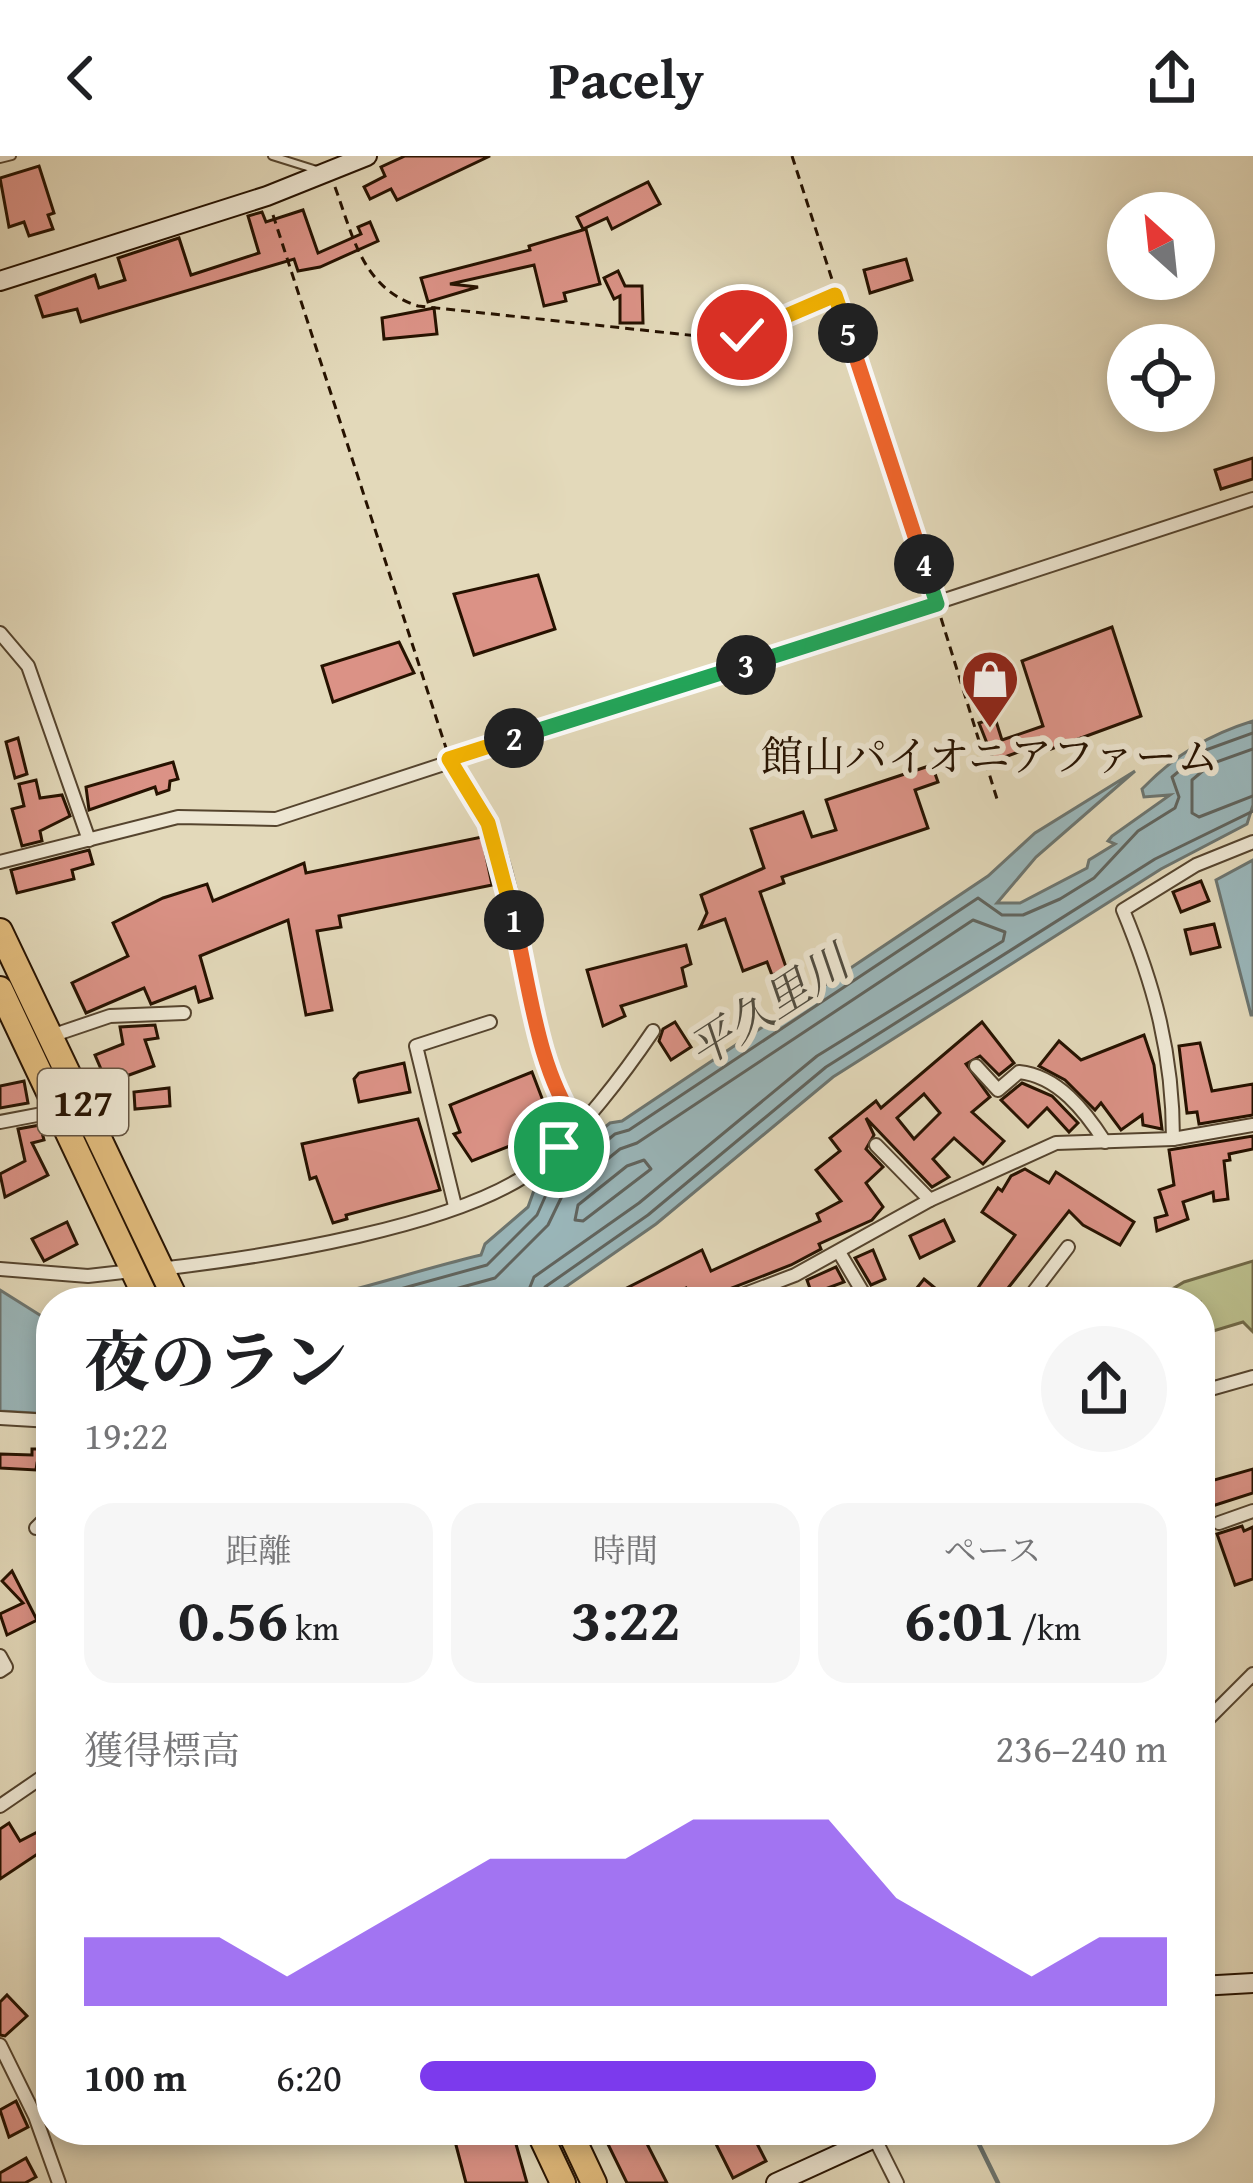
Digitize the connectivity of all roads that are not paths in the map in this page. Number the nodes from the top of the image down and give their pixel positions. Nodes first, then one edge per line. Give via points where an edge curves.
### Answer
1 (12, 156) edge
2 (272, 156) edge
3 (367, 156) edge
4 (0, 158) edge
5 (331, 174) junction
6 (0, 280) edge
7 (1253, 499) edge
8 (0, 633) edge
9 (449, 759) junction
10 (88, 840) junction
11 (1253, 842) edge
12 (0, 862) edge
13 (0, 931) edge
14 (0, 989) edge
15 (184, 1013) dead end
16 (490, 1022) dead end
17 (653, 1031) dead end
18 (51, 1036) junction
19 (976, 1066) dead end
20 (59, 1111) junction
21 (0, 1122) edge
22 (576, 1124) junction
23 (1253, 1125) edge
24 (1173, 1139) junction
25 (1105, 1142) junction
26 (876, 1144) dead end
27 (930, 1200) junction
28 (455, 1206) junction
29 (1068, 1247) dead end
30 (839, 1252) junction
31 (0, 1269) edge
32 (163, 1271) junction
33 (135, 1274) junction
34 (141, 1287) edge
35 (170, 1287) edge
36 (758, 1287) edge
37 (860, 1287) edge
38 (1037, 1287) edge
39 (1253, 1377) edge
40 (1215, 1388) edge
41 (0, 1418) edge
42 (36, 1420) edge
43 (1253, 1511) edge
44 (1219, 1523) dead end
45 (0, 1656) edge
46 (0, 1672) edge
47 (1253, 1674) edge
48 (1215, 1712) edge
49 (36, 1781) edge
50 (0, 1806) edge
51 (1253, 1983) edge
52 (1215, 1985) edge
53 (0, 2045) edge
54 (15, 2073) junction
55 (0, 2082) edge
56 (36, 2126) edge
57 (44, 2145) edge
58 (545, 2145) edge
59 (576, 2145) edge
60 (859, 2145) edge
61 (886, 2145) edge
62 (59, 2183) edge
63 (563, 2183) edge
64 (594, 2183) edge
65 (776, 2183) edge
66 (896, 2183) edge

1 - 4 lane
2 - 5 lane
3 - 5 street
5 - 6 street
7 - 9 street
8 - 10 street via 28,666
9 - 10 street via 276,819 212,814
9 - 22 street via 488,823 547,1060
10 - 12 street
11 - 24 street via 1196,865 1123,910 1162,1011
13 - 18 highway, 127
14 - 20 highway, 127
15 - 18 street via 110,1016
16 - 28 street via 416,1046
17 - 22 street
18 - 32 highway, 127
19 - 25 street via 998,1090 1019,1072 1054,1084
20 - 21 street
20 - 33 highway, 127
22 - 28 street via 538,1166
23 - 24 street
24 - 25 street
25 - 27 street via 1056,1143
26 - 27 street
27 - 30 street
28 - 32 street via 294,1251
29 - 38 street
30 - 36 street
30 - 37 street
31 - 33 street
32 - 33 street
32 - 35 highway, 127
33 - 34 highway, 127
39 - 40 street
41 - 42 street
43 - 44 street
45 - 46 street
47 - 48 street
49 - 50 street
51 - 52 street
53 - 54 street
54 - 55 street
54 - 56 street
57 - 62 street
58 - 63 highway
59 - 64 highway
60 - 65 street
61 - 66 street

